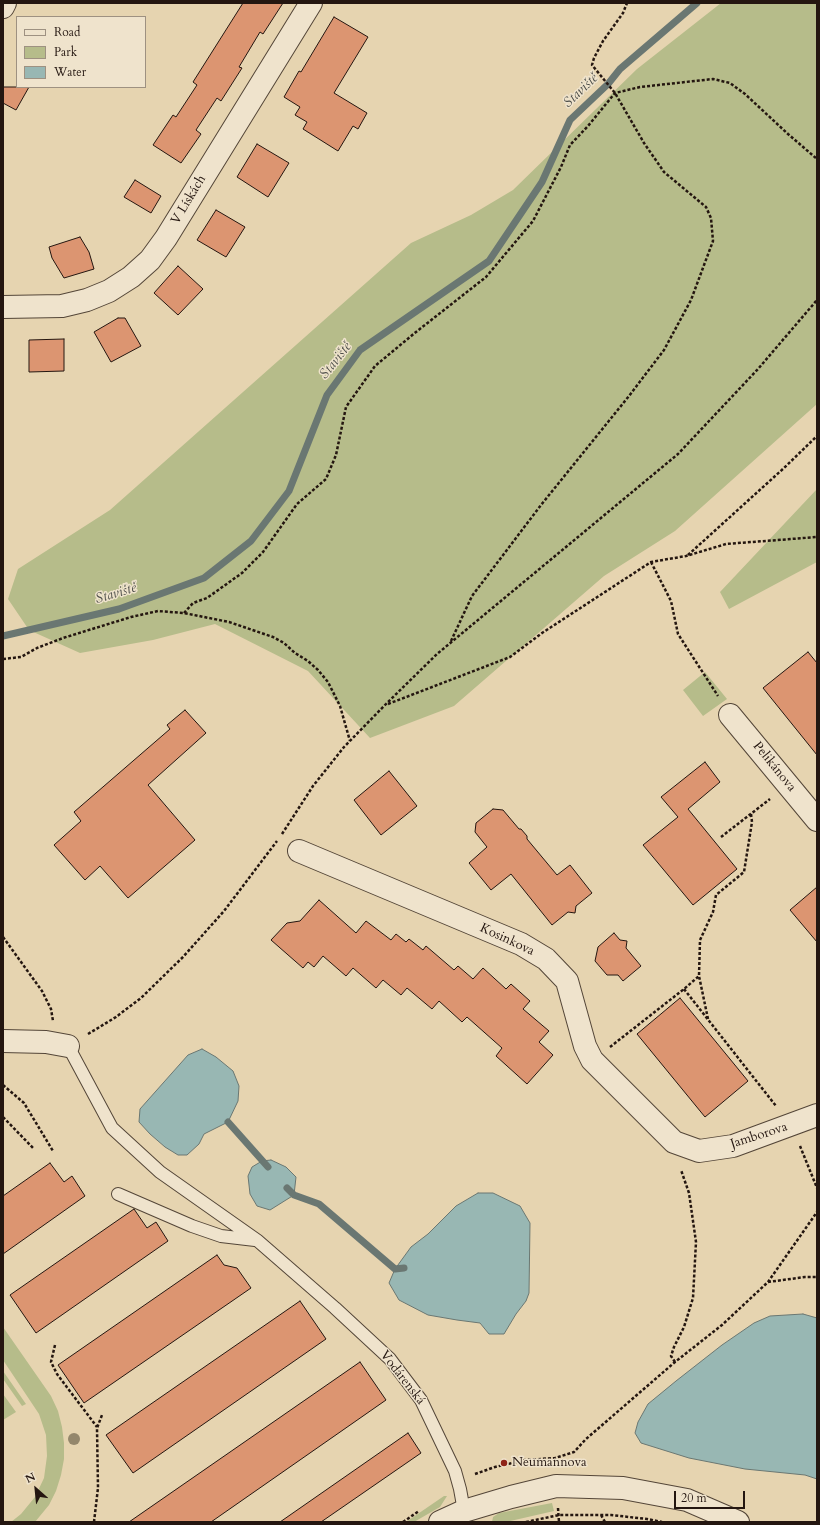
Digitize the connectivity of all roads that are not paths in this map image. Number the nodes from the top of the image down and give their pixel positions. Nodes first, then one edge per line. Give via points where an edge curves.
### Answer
1 (5, 3) edge
2 (311, 3) edge
3 (3, 7) edge
4 (3, 307) edge
5 (730, 715) road end
6 (817, 820) edge
7 (299, 850) dead end
8 (3, 1041) edge
9 (68, 1046) joint
10 (817, 1115) edge
11 (699, 1151) joint
12 (118, 1194) dead end
13 (258, 1241) junction
14 (467, 1516) edge
15 (440, 1522) edge
16 (738, 1522) edge

1 - 3 street
2 - 4 street, V Lískách via 150,260 131,277 109,291 87,300 62,306
5 - 6 street, Pelikánova
7 - 11 street, Kosinkova via 521,944 546,959 567,981 585,1046 592,1060 674,1142
8 - 9 street via 46,1042
9 - 13 lane, Vodárenská via 112,1128 160,1172
10 - 11 street, Jamborova via 733,1146
12 - 13 lane via 220,1236
13 - 14 lane, Vodárenská via 390,1359 421,1400 455,1471
14 - 15 street
14 - 16 street via 511,1497 556,1486 623,1488 687,1500

